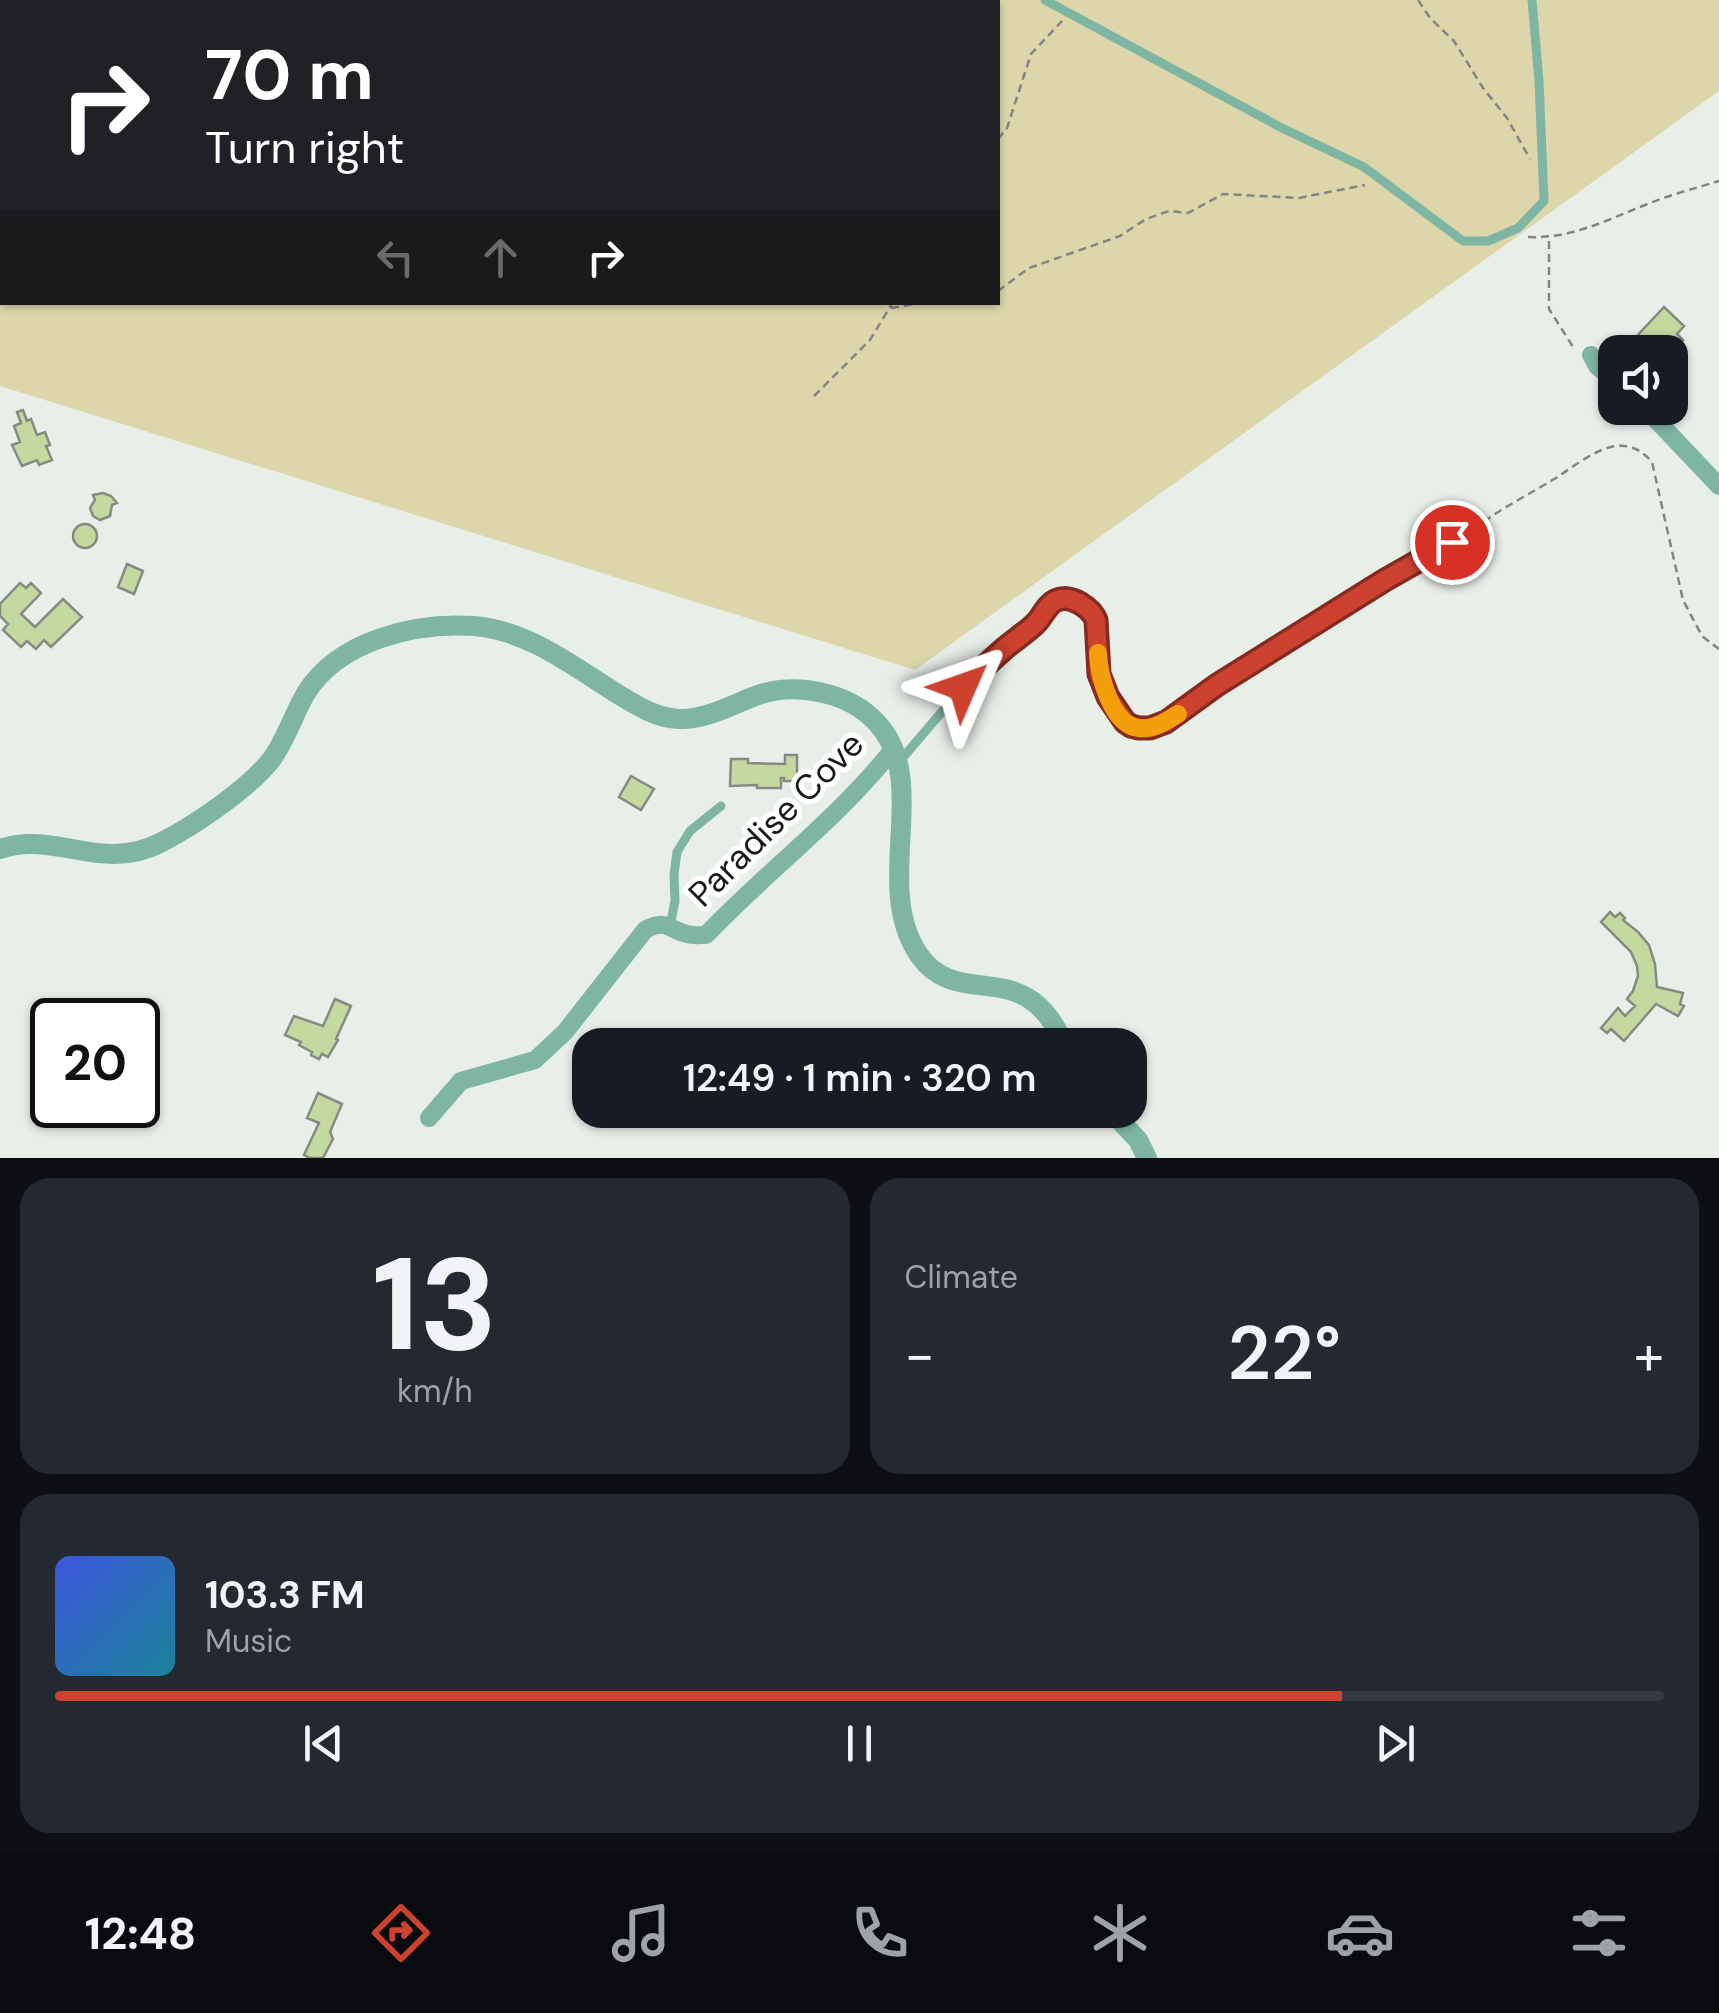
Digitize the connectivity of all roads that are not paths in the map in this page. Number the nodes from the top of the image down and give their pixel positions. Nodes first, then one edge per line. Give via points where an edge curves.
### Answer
1 (1045, 0) edge
2 (1532, 0) edge
3 (1584, 355) road end
4 (1598, 366) edge
5 (1661, 425) edge
6 (1719, 486) edge
7 (1452, 542) road end
8 (896, 755) junction
9 (721, 806) dead end
10 (0, 849) edge
11 (670, 926) junction
12 (1054, 1028) edge
13 (428, 1118) dead end
14 (1127, 1128) edge
15 (1147, 1158) edge

1 - 2 lane via 1364,166 1464,240 1488,240 1518,228 1544,201
3 - 4 street
5 - 6 street
7 - 8 lane via 1150,728 1125,722 1108,697 1093,613 1057,600
8 - 10 street via 866,712 823,693 763,693 697,717 661,716 525,639 477,626 442,627 384,637 338,658 315,681 260,771 159,844 115,855 28,843
8 - 11 street, Paradise Cove via 706,935
8 - 12 street via 900,907 918,954 953,982 1027,997
9 - 11 lane via 690,831 677,852
11 - 13 street, Paradise Cove via 645,930 535,1060 460,1081
14 - 15 street

